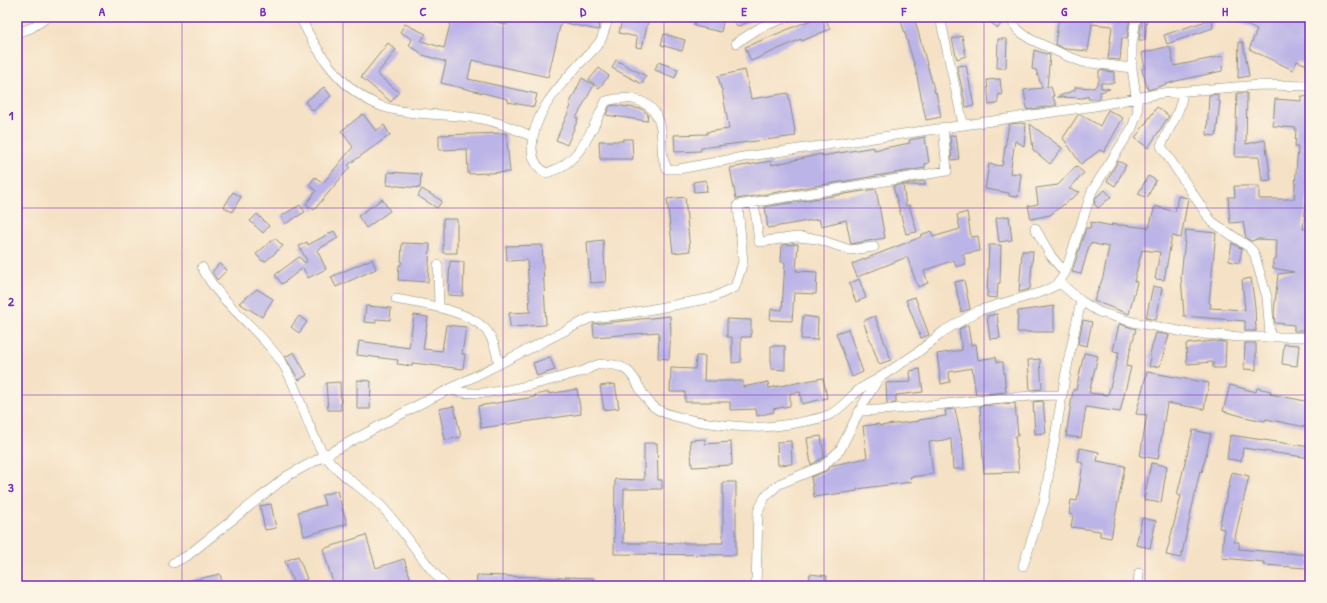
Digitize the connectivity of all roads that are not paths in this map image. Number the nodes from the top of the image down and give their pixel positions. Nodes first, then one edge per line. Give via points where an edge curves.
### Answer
1 (48, 17) edge
2 (300, 17) edge
3 (609, 17) edge
4 (787, 17) edge
5 (940, 17) edge
6 (1009, 17) edge
7 (1136, 17) edge
8 (17, 33) edge
9 (736, 43) dead end
10 (1132, 68) junction
11 (1310, 86) edge
12 (1183, 91) junction
13 (1138, 98) junction
14 (963, 124) junction
15 (943, 127) junction
16 (532, 137) junction
17 (754, 202) junction
18 (1035, 228) dead end
19 (874, 247) dead end
20 (438, 265) dead end
21 (202, 267) dead end
22 (1065, 273) junction
23 (1059, 282) junction
24 (396, 299) dead end
25 (1081, 301) junction
26 (439, 307) junction
27 (1270, 336) junction
28 (1310, 336) edge
29 (500, 364) junction
30 (879, 378) junction
31 (449, 390) junction
32 (1062, 395) junction
33 (860, 411) junction
34 (325, 455) junction
35 (173, 563) dead end
36 (1023, 566) dead end
37 (1139, 574) dead end
38 (442, 585) edge
39 (756, 586) edge
40 (1138, 586) edge

1 - 8 street
2 - 16 street via 311,40 337,76 351,89 376,105 399,110 471,117 493,122
3 - 16 street via 600,41 542,110
4 - 9 street via 761,27
5 - 14 street
6 - 10 street via 1018,30 1030,39 1067,56 1083,62
7 - 10 street
10 - 13 street
11 - 12 street via 1260,85
12 - 13 street
12 - 27 street via 1177,116 1161,146 1211,221 1254,253 1267,297
13 - 14 street
13 - 22 street via 1138,111 1132,128 1092,191
14 - 15 street
15 - 16 street via 667,169 662,160 661,129 653,109 640,100 615,98 606,101 582,148 566,166 546,173 539,169 532,150
15 - 17 street via 947,171
17 - 19 street via 759,242 797,237 818,239 850,250
17 - 29 street via 738,205 742,262 735,287 712,298 590,318
18 - 22 street via 1051,256
20 - 26 street
21 - 34 street via 209,282 263,338 284,365
22 - 23 street
23 - 25 street
23 - 30 street via 1042,292 980,310 944,330 918,353
24 - 26 street
25 - 27 street via 1099,312 1132,322 1175,330 1241,337
25 - 32 street
26 - 29 street via 457,313 486,329 494,342
27 - 28 street
29 - 31 street
30 - 31 street via 861,388 829,415 763,427 675,417 656,408 648,401 634,377 612,364 600,363 582,372 485,393 460,394
30 - 33 street
31 - 34 street
32 - 33 street via 1030,395
32 - 36 street via 1044,502
33 - 39 street via 840,450 823,466 779,484 765,497 758,512
34 - 35 street via 287,476 187,556
34 - 38 street via 382,507 412,541
37 - 40 street

